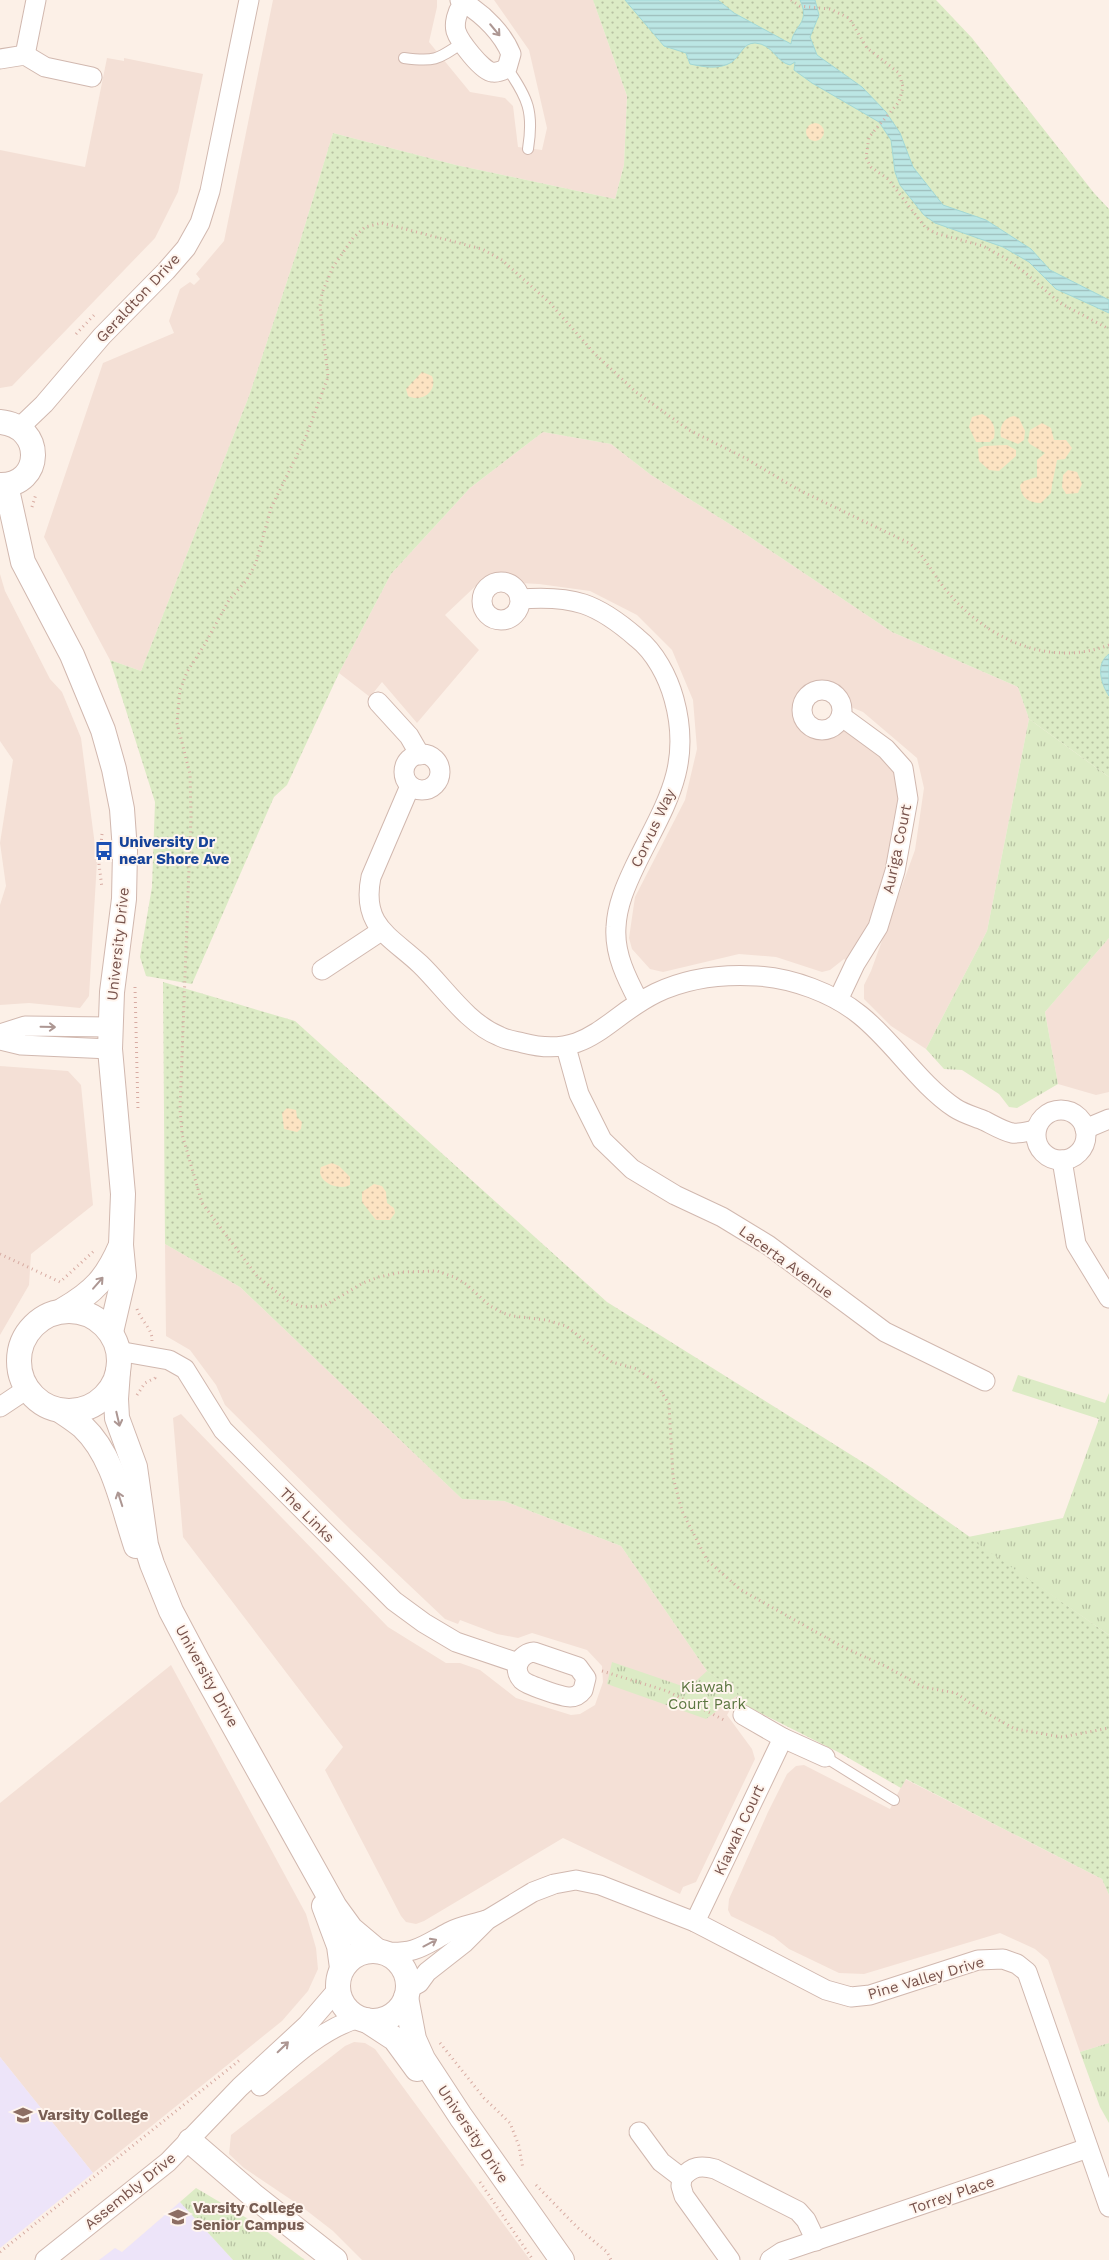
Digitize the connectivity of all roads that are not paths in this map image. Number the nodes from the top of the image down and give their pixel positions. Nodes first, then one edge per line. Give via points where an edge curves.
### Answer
1 (36, 0) edge
2 (249, 0) edge
3 (461, 2) edge
4 (462, 43) junction
5 (25, 55) junction
6 (404, 58) dead end
7 (0, 59) edge
8 (507, 68) junction
9 (92, 76) dead end
10 (528, 149) dead end
11 (10, 424) edge
12 (3, 485) edge
13 (520, 599) dead end
14 (378, 702) dead end
15 (841, 716) dead end
16 (420, 755) junction
17 (410, 786) junction
18 (381, 931) junction
19 (322, 970) dead end
20 (838, 1000) junction
21 (639, 1002) junction
22 (0, 1034) edge
23 (110, 1038) junction
24 (0, 1040) edge
25 (566, 1047) junction
26 (1109, 1119) edge
27 (1085, 1129) junction
28 (1036, 1130) junction
29 (1062, 1160) junction
30 (110, 1245) junction
31 (1109, 1298) edge
32 (63, 1310) junction
33 (116, 1351) junction
34 (985, 1381) dead end
35 (27, 1388) junction
36 (0, 1407) edge
37 (61, 1411) junction
38 (518, 1663) junction
39 (748, 1718) road end
40 (783, 1738) junction
41 (824, 1757) joint
42 (894, 1800) dead end
43 (487, 1920) junction
44 (695, 1922) junction
45 (379, 1951) junction
46 (340, 1979) junction
47 (407, 1993) junction
48 (363, 2019) junction
49 (211, 2118) junction
50 (639, 2132) dead end
51 (190, 2141) junction
52 (1088, 2148) junction
53 (682, 2178) junction
54 (1109, 2207) edge
55 (816, 2241) junction
56 (45, 2260) edge
57 (335, 2260) edge
58 (548, 2260) edge
59 (562, 2260) edge
60 (730, 2260) edge
61 (770, 2260) edge

1 - 5 street
2 - 11 street, Geraldton Drive via 210,191 200,223 186,248 102,336 44,404
3 - 4 street via 456,33
3 -> 8 street via 484,17 508,46 511,54
4 - 6 lane via 436,59
4 - 8 street via 484,69 500,72
5 - 7 street
5 - 9 street via 45,67
8 - 10 lane via 530,109
11 - 12 street via 28,435 34,456 25,476
12 - 23 street, University Drive via 23,562 72,655 103,730 122,809 124,899 112,992
13 - 21 street, Corvus Way via 572,600 599,609 641,640 671,688 681,743 677,774 668,802 628,881 618,907 615,928 626,976
14 - 16 street via 409,736
15 - 20 street, Auriga Court via 886,749 903,768 908,799 895,871 878,927
16 - 17 street via 410,760 404,770
16 - 17 street via 436,761 439,777 427,790
17 - 18 street via 369,884 369,903
18 - 19 street
18 - 25 street via 418,962 476,1021 498,1036 537,1046
20 - 21 street via 786,982 742,975 685,983
20 - 28 street via 861,1016 922,1079 956,1108 1013,1133
21 - 25 street via 593,1035
22 -> 23 street via 25,1026
23 - 24 street via 21,1045
23 - 30 street, University Drive via 123,1194
25 - 34 street, Lacerta Avenue via 579,1094 602,1140 632,1169 768,1245 885,1332
26 - 27 street
27 - 28 street via 1076,1115 1060,1110 1045,1116
27 - 29 street via 1081,1150 1070,1159
28 - 29 street via 1042,1152 1047,1157
29 - 31 street via 1076,1244
32 -> 30 street, University Drive via 87,1297 111,1268
30 - 33 street, University Drive via 124,1276
32 - 33 street via 77,1310 102,1322
32 - 35 street via 46,1315 23,1339 18,1356 20,1373
33 - 37 street via 113,1385 98,1402 77,1411
33 - 38 street, The Links via 169,1360 185,1369 223,1430 394,1601 456,1642
33 - 45 street, University Drive via 117,1418 135,1467 146,1545 171,1611 335,1907 352,1929
35 - 36 street
35 - 37 street via 36,1399
46 -> 37 street, University Drive via 339,1946 325,1907 187,1663 158,1604 101,1450 84,1428
38 - 38 street via 518,1674 524,1681 568,1697 583,1690 586,1682 578,1667 534,1652 525,1654
39 - 40 street
40 - 41 street
40 - 44 street, Kiawah Court
41 - 42 lane
43 - 44 street, Pine Valley Drive via 533,1892 576,1880 600,1884
45 -> 43 street, Pine Valley Drive via 414,1951 450,1931
43 - 47 street, Pine Valley Drive
44 - 52 street, Pine Valley Drive via 826,1990 851,1997 870,1995 978,1960 1003,1959 1016,1964 1027,1972
45 - 46 street via 356,1954
45 - 47 street via 394,1957 402,1966 407,1977
46 - 48 street via 344,2007
49 -> 46 street, Assembly Drive via 307,2025
47 - 48 street via 394,2014 376,2021
47 - 59 street, University Drive via 414,2039 423,2059
48 - 49 street, Assembly Drive via 349,2021 317,2039 248,2096
48 - 58 street, University Drive via 395,2039 406,2052
49 - 51 street, Assembly Drive
50 - 53 street via 661,2162
51 - 56 street, Assembly Drive
51 - 57 street via 255,2198
52 - 54 street, Pine Valley Drive
52 - 55 street, Torrey Place
53 - 55 street via 696,2166 715,2169 798,2211
53 - 60 street via 684,2196
55 - 61 street, Torrey Place via 782,2252

